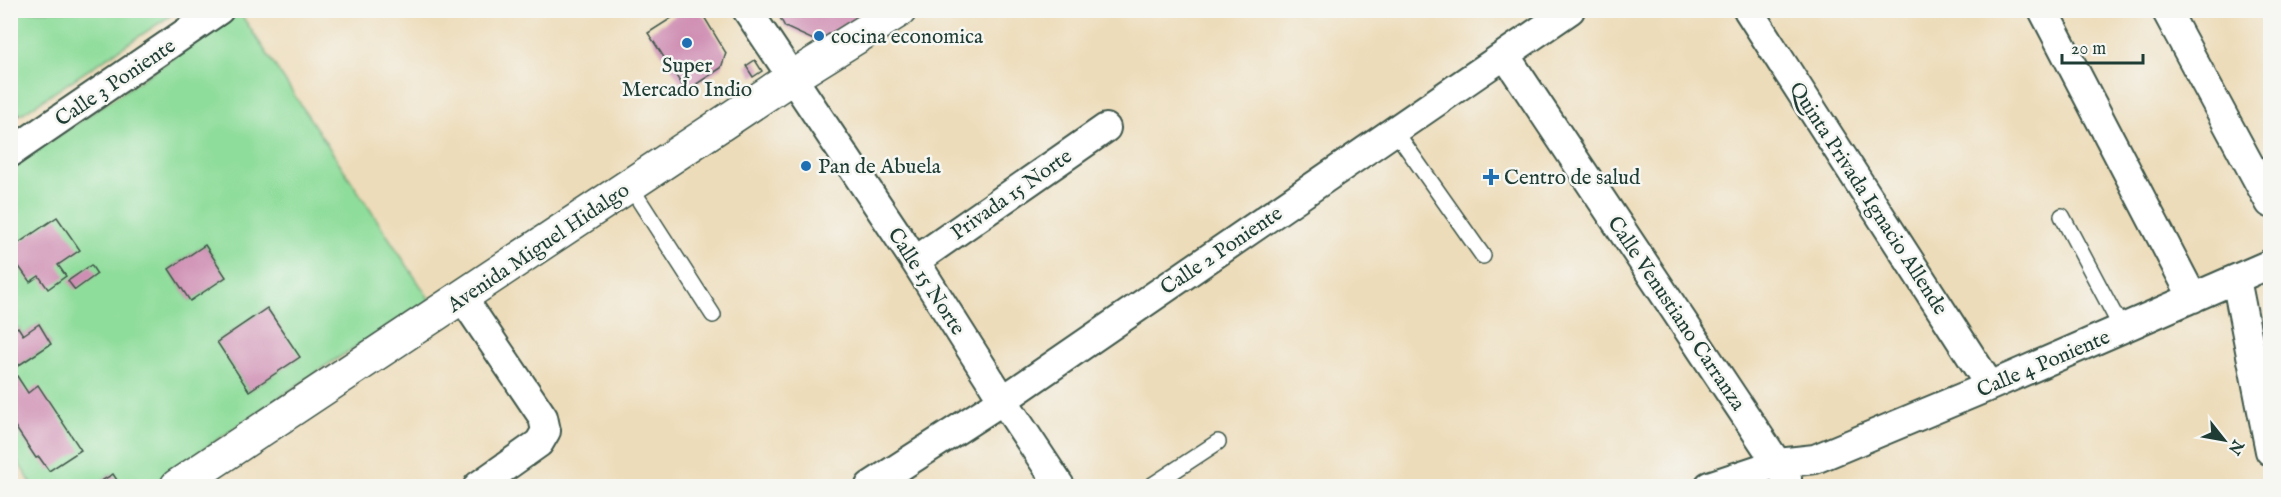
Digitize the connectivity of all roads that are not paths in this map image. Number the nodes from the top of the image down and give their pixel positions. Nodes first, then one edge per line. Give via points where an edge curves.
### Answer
1 (219, 10) edge
2 (747, 10) edge
3 (900, 10) edge
4 (1570, 10) edge
5 (1748, 10) edge
6 (2043, 10) edge
7 (2166, 10) edge
8 (1505, 55) junction
9 (791, 78) junction
10 (1106, 128) dead end
11 (1395, 130) junction
12 (10, 153) edge
13 (630, 186) junction
14 (2271, 203) edge
15 (2062, 216) dead end
16 (1483, 256) dead end
17 (915, 261) junction
18 (2271, 264) edge
19 (2236, 279) junction
20 (462, 297) junction
21 (2193, 298) junction
22 (713, 315) dead end
23 (2122, 329) junction
24 (1990, 386) junction
25 (1003, 400) junction
26 (1218, 442) dead end
27 (2270, 451) edge
28 (1781, 477) edge
29 (177, 486) edge
30 (478, 486) edge
31 (870, 486) edge
32 (1060, 486) edge
33 (1151, 486) edge
34 (1709, 486) edge

1 - 12 street, Calle 3 Poniente
2 - 9 street, Calle 15 Norte
3 - 9 street, Avenida Miguel Hidalgo
4 - 8 street, Calle 2 Poniente
5 - 24 street, Quinta Privada Ignacio Allende
6 - 21 street
7 - 14 street
8 - 11 street, Calle 2 Poniente
8 - 28 street, Calle Venustiano Carranza
9 - 13 street, Avenida Miguel Hidalgo
9 - 17 street, Calle 15 Norte
10 - 17 street, Privada 15 Norte
11 - 16 lane
11 - 25 street, Calle 2 Poniente
13 - 20 street, Avenida Miguel Hidalgo
13 - 22 lane
15 - 23 lane
17 - 25 street, Calle 15 Norte
18 - 19 street, Calle 4 Poniente
19 - 21 street, Calle 4 Poniente
19 - 27 street
20 - 29 street, Avenida Miguel Hidalgo
20 - 30 street via 543,417 546,431 539,443
21 - 23 street, Calle 4 Poniente
23 - 24 street, Calle 4 Poniente
24 - 28 street, Calle 4 Poniente
25 - 31 street, Calle 2 Poniente
25 - 32 street, Calle 15 Norte
26 - 33 lane
28 - 34 street

